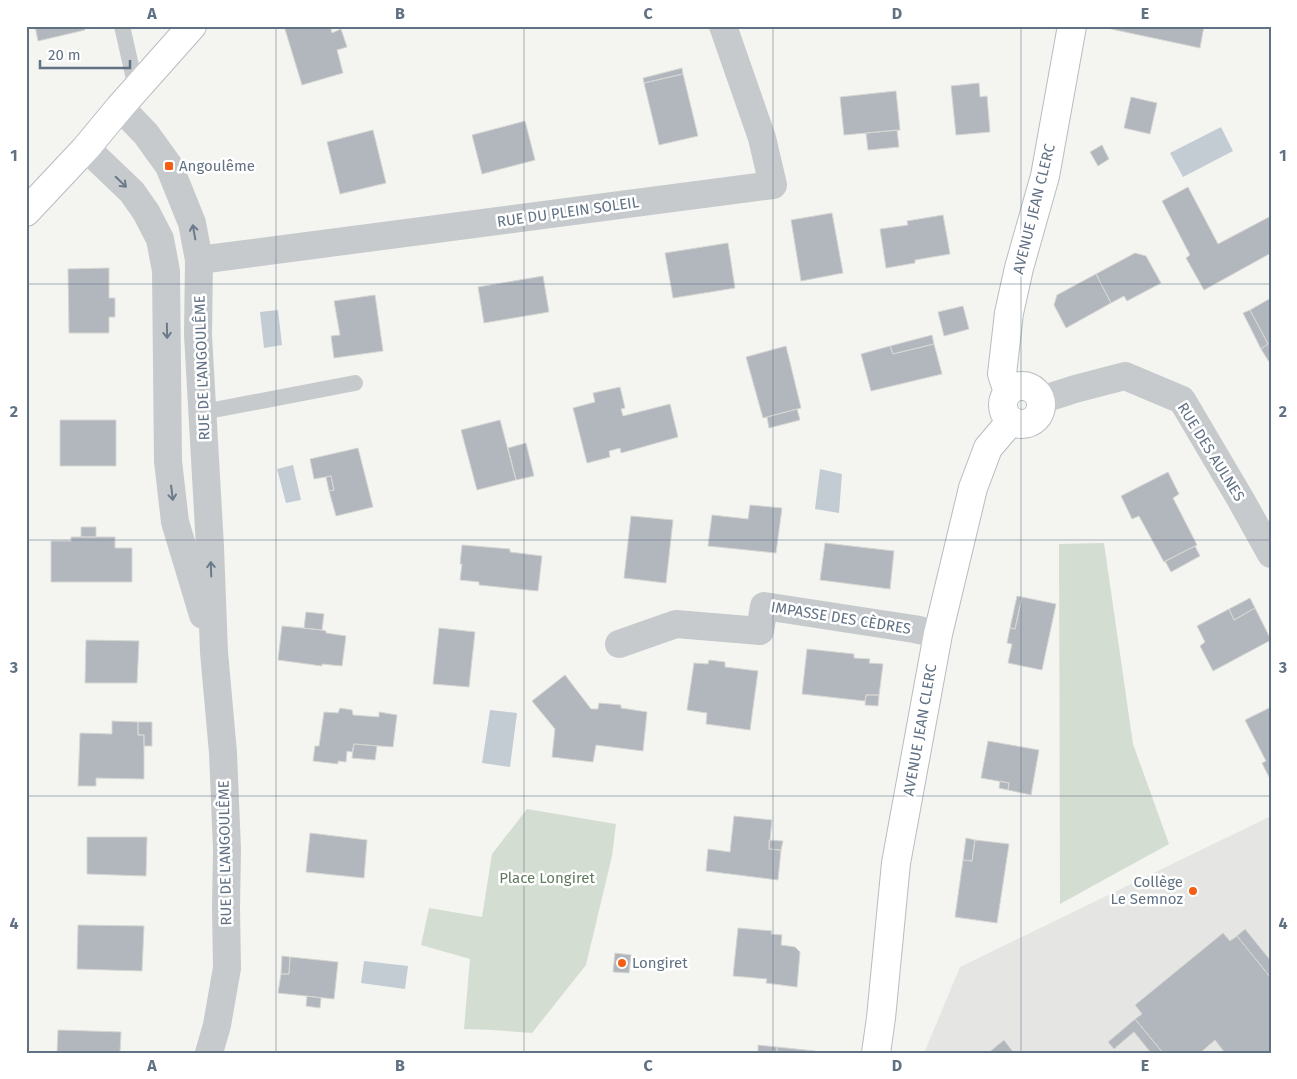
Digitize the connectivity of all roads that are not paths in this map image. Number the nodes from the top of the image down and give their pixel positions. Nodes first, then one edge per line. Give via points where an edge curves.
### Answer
1 (122, 26) edge
2 (192, 26) edge
3 (723, 26) edge
4 (1072, 26) edge
5 (128, 98) junction
6 (86, 148) junction
7 (26, 212) edge
8 (199, 260) junction
9 (356, 383) dead end
10 (1008, 392) junction
11 (1042, 400) junction
12 (203, 412) junction
13 (1011, 421) junction
14 (1271, 554) edge
15 (938, 634) junction
16 (619, 644) dead end
17 (214, 652) junction
18 (209, 1053) edge
19 (876, 1053) edge

1 - 5 lane
2 - 5 street
3 - 8 street, RUE DU PLEIN SOLEIL via 762,138 773,185
4 - 10 street, AVENUE JEAN CLERC via 1044,176 1008,313 1002,374
5 - 6 street
8 -> 5 street, RUE DE L'ANGOULÊME via 192,223 169,166 146,134
6 - 7 street
6 -> 17 street, RUE DE L'ANGOULÊME via 132,192 160,239 166,271 168,461 175,522
8 - 12 street, RUE DE L'ANGOULÊME via 198,335
9 - 12 lane
10 - 11 street via 1020,386 1034,389
10 - 13 street, AVENUE JEAN CLERC via 1003,402 1004,412
11 - 13 street via 1042,410 1029,424
11 - 14 street, RUE DES AULNES via 1125,376 1182,400
17 -> 12 street, RUE DE L'ANGOULÊME
13 - 15 street, AVENUE JEAN CLERC via 988,448 973,488
15 - 16 street, IMPASSE DES CÈDRES via 764,606 760,631 676,624
15 - 19 street, AVENUE JEAN CLERC via 896,863
17 - 18 street, RUE DE L'ANGOULÊME via 227,850 227,968

